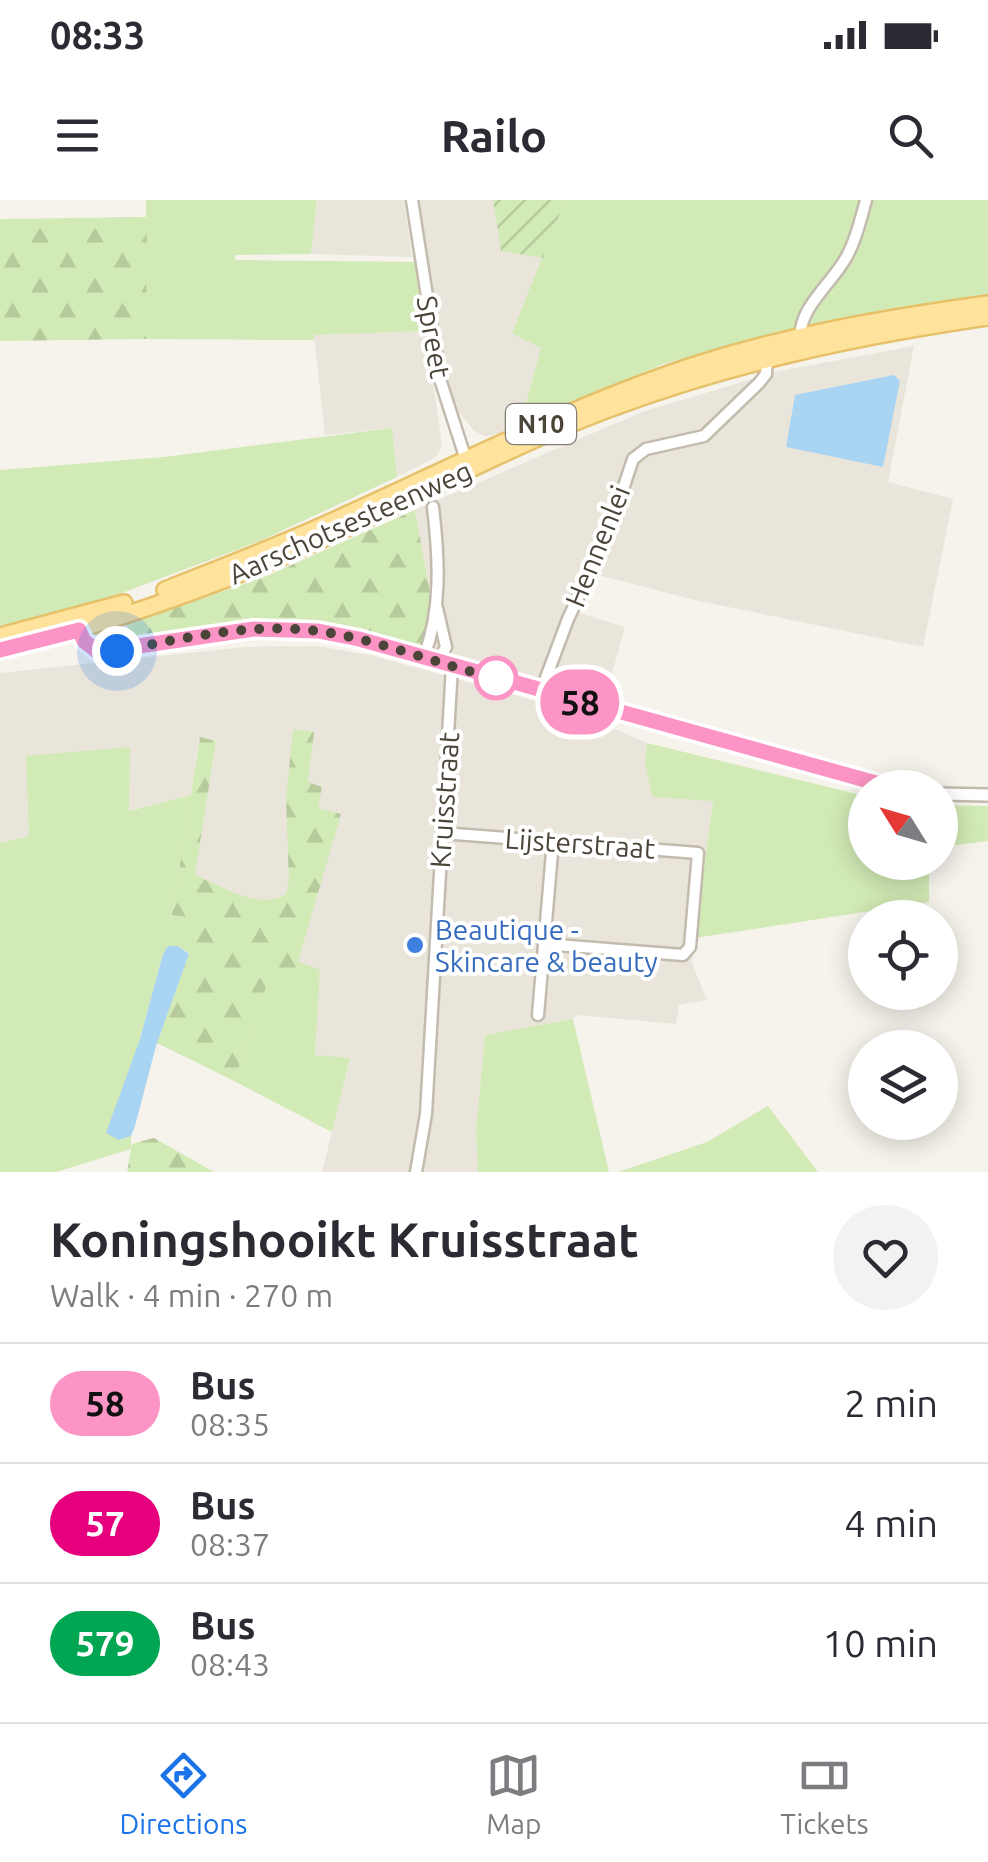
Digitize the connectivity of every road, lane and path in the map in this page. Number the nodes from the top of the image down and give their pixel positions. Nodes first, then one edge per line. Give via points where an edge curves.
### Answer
1 (412, 200) edge
2 (866, 200) edge
3 (988, 304) edge
4 (988, 316) edge
5 (801, 338) junction
6 (767, 358) junction
7 (468, 465) junction
8 (433, 507) dead end
9 (437, 607) junction
10 (76, 624) junction
11 (0, 636) edge
12 (0, 650) edge
13 (424, 657) junction
14 (438, 661) junction
15 (452, 666) junction
16 (541, 691) junction
17 (848, 775) edge
18 (958, 794) edge
19 (988, 795) edge
20 (442, 833) junction
21 (552, 842) junction
22 (544, 944) junction
23 (538, 1015) dead end
24 (416, 1172) edge

1 - 7 street, Spreet via 440,379
2 - 5 street via 848,256 808,312
3 - 5 main road, Aarschotsesteenweg / N10
4 - 6 main road, Aarschotsesteenweg / N10
5 - 7 main road, Aarschotsesteenweg / N10 via 685,368 556,417
6 - 7 main road, Aarschotsesteenweg / N10
6 - 16 street, Hennenlei via 759,384 710,432 646,448 633,458
7 - 10 main road, Aarschotsesteenweg / N10
8 - 9 street
9 - 13 street
9 - 14 street via 446,646
10 - 11 main road, Aarschotsesteenweg / N10
10 - 12 main road, Aarschotsesteenweg / N10
10 - 13 street via 98,652 281,628
13 - 14 street
14 - 15 street
15 - 16 street
15 - 20 street, Kruisstraat
16 - 17 street
18 - 19 street
20 - 21 street, Lijsterstraat
20 - 24 street, Kruisstraat via 426,1114
21 - 22 street
21 - 22 street, Lijsterstraat via 698,853 690,947 683,956
22 - 23 street

